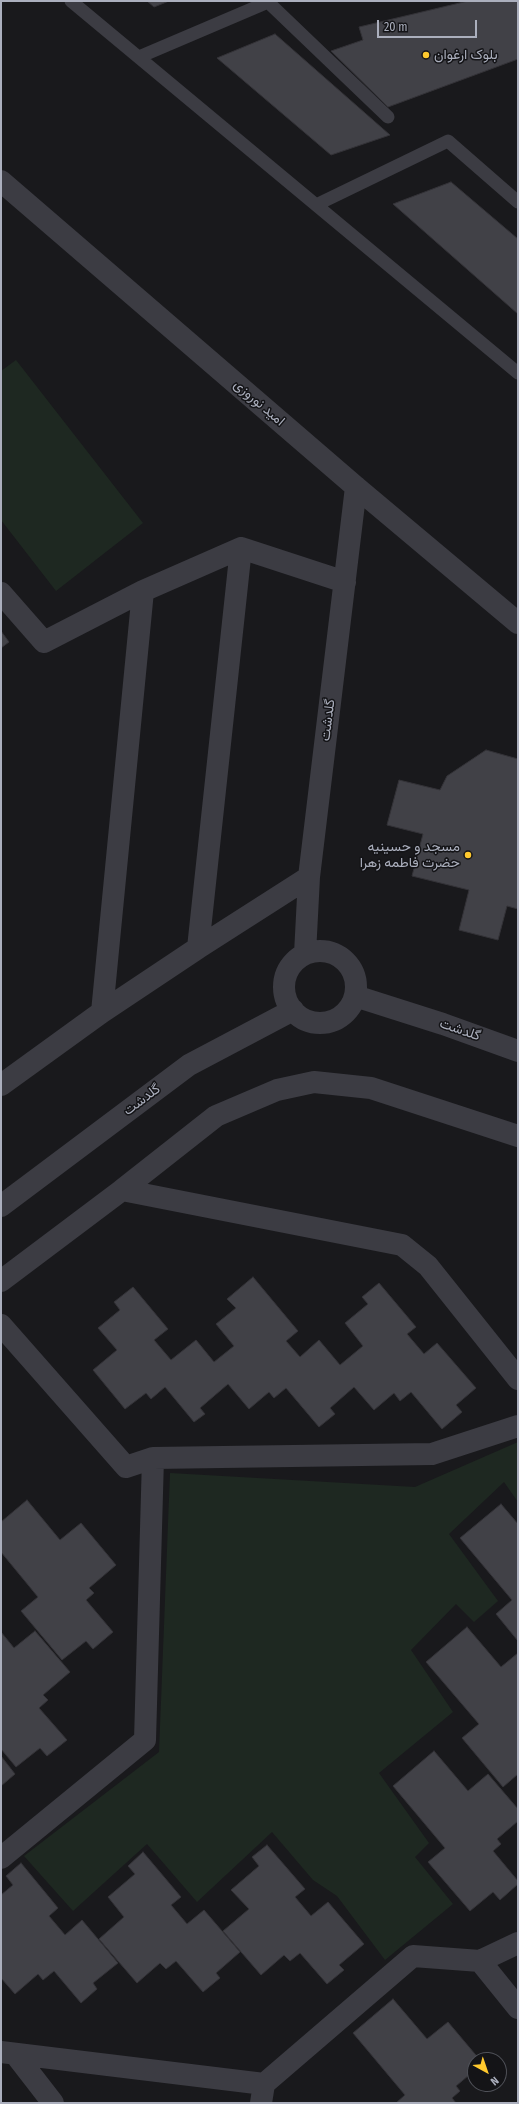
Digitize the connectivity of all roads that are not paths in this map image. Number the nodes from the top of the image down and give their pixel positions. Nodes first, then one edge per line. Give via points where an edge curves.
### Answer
1 (71, 1) edge
2 (139, 57) junction
3 (388, 117) dead end
4 (1, 182) edge
5 (518, 202) edge
6 (316, 205) junction
7 (518, 372) edge
8 (356, 487) junction
9 (241, 548) junction
10 (345, 582) junction
11 (143, 591) junction
12 (1, 593) edge
13 (518, 623) edge
14 (309, 877) junction
15 (198, 948) junction
16 (305, 954) junction
17 (355, 996) junction
18 (292, 1010) junction
19 (102, 1012) junction
20 (518, 1051) edge
21 (1, 1085) edge
22 (518, 1136) edge
23 (122, 1190) junction
24 (1, 1206) edge
25 (1, 1281) edge
26 (1, 1325) edge
27 (518, 1379) edge
28 (518, 1426) edge
29 (153, 1458) junction
30 (1, 1858) edge
31 (518, 1943) edge
32 (480, 1961) junction
33 (518, 2008) edge
34 (8, 2053) edge
35 (262, 2093) edge
36 (53, 2103) edge

1 - 2 lane
2 - 3 lane via 268,2
2 - 6 lane
4 - 8 street, امید نوروزی
5 - 6 lane via 448,141
6 - 7 lane
8 - 10 street, گلدشت
8 - 13 street, امید نوروزی
9 - 10 street
9 - 11 street
9 - 15 street
10 - 14 street, گلدشت
11 - 12 street via 44,642
11 - 19 street
14 - 15 street
14 - 16 street, گلدشت
15 - 19 street
16 - 17 street via 322,951 338,956 353,973
16 - 18 street via 296,960 285,979 286,996
17 - 18 street via 343,1014 322,1023 301,1018
17 - 20 street, گلدشت
18 - 24 street, گلدشت via 189,1065
19 - 21 street
22 - 23 street via 371,1088 314,1082 277,1090 216,1116
23 - 25 street
23 - 27 street via 402,1245 428,1266
26 - 29 street via 126,1467
28 - 29 street via 432,1454
29 - 30 street via 145,1740
31 - 32 street
32 - 33 street
32 - 35 street via 413,1956
34 - 35 street
34 - 36 street

